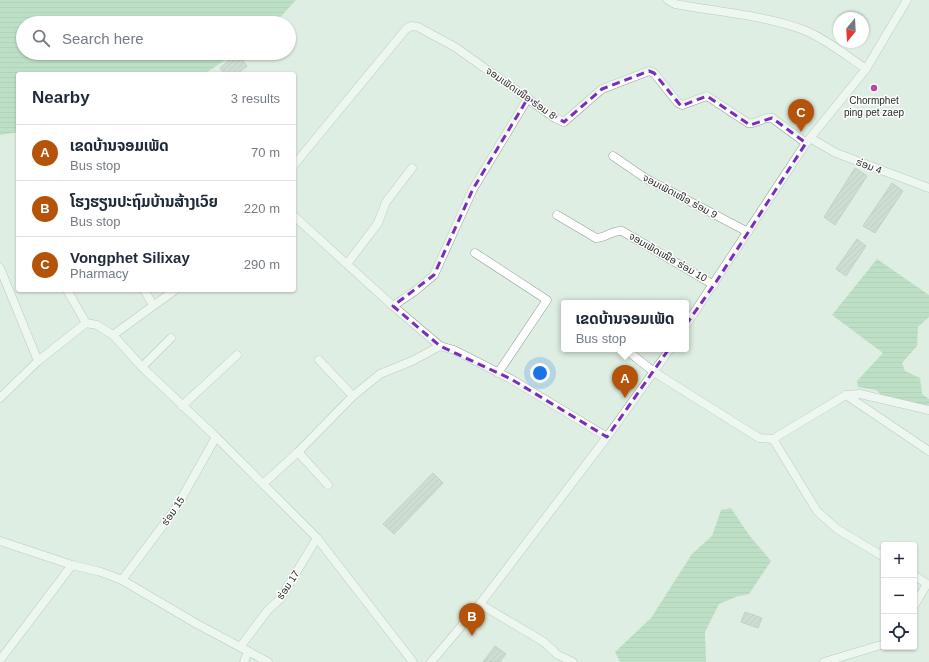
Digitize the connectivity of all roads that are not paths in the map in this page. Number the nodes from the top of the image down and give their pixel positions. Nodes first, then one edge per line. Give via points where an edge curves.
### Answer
1 (668, 0) edge
2 (907, 0) edge
3 (866, 69) junction
4 (528, 98) junction
5 (808, 141) junction
6 (613, 156) dead end
7 (296, 163) edge
8 (412, 168) dead end
9 (928, 187) edge
10 (557, 215) dead end
11 (296, 218) edge
12 (748, 232) junction
13 (475, 254) dead end
14 (347, 264) junction
15 (0, 268) edge
16 (714, 285) junction
17 (68, 292) edge
18 (145, 292) edge
19 (172, 292) edge
20 (153, 305) junction
21 (393, 306) junction
22 (689, 322) edge
23 (86, 323) junction
24 (113, 335) junction
25 (171, 338) dead end
26 (440, 346) junction
27 (629, 352) edge
28 (668, 352) edge
29 (237, 355) dead end
30 (319, 360) dead end
31 (38, 361) junction
32 (142, 367) junction
33 (654, 372) junction
34 (498, 373) junction
35 (846, 395) junction
36 (353, 396) junction
37 (0, 398) edge
38 (182, 406) junction
39 (929, 410) edge
40 (607, 436) junction
41 (216, 437) junction
42 (773, 438) junction
43 (929, 451) edge
44 (298, 452) junction
45 (263, 484) junction
46 (328, 485) dead end
47 (317, 538) junction
48 (0, 541) edge
49 (881, 555) edge
50 (72, 565) junction
51 (917, 577) edge
52 (122, 580) junction
53 (917, 601) edge
54 (480, 604) junction
55 (881, 645) edge
56 (240, 647) junction
57 (248, 651) junction
58 (0, 660) edge
59 (244, 662) edge
60 (268, 662) edge
61 (413, 662) edge
62 (431, 662) edge
63 (573, 662) edge
64 (824, 662) edge

1 - 3 street via 675,4 760,18 805,30
2 - 3 street
3 - 5 street
4 - 5 street, ຈອມເພັດເໜືອ ຮ່ອມ 8 via 564,122 602,89 649,71 654,73 682,105 707,96 748,124 772,118
4 - 7 street, ຈອມເພັດເໜືອ ຮ່ອມ 8 via 455,47 412,26 406,29
4 - 21 street via 473,189 434,275
5 - 9 street, ຮ່ອມ 4
5 - 12 street
6 - 12 street, ຈອມເພັດເໜືອ ຮ່ອມ 9 via 645,178
8 - 14 street via 386,202 378,223
10 - 16 street, ຈອມເພັດເໜືອ ຮ່ອມ 10 via 596,238 601,238 614,230 622,231
11 - 14 street
12 - 16 street
13 - 34 street via 547,300
14 - 21 street
15 - 31 street
16 - 22 street
17 - 23 street
18 - 20 street
19 - 20 street
20 - 24 street
21 - 26 street
23 - 24 street via 97,324
23 - 31 street
24 - 32 street
25 - 32 street
26 - 34 street via 454,350
26 - 36 street via 380,374
27 - 33 street
28 - 33 street
29 - 38 street
30 - 36 street
31 - 37 street
32 - 38 street
33 - 40 street
33 - 42 street via 759,438
34 - 40 street via 511,378
35 - 39 street via 860,394
35 - 42 street
35 - 43 street
36 - 44 street
38 - 41 street
40 - 54 street
41 - 45 street
41 - 52 street, ຮ່ອມ 15 via 176,508
42 - 49 street via 817,511 837,529
44 - 45 street
44 - 46 street
45 - 47 street
47 - 56 street, ຮ່ອມ 17 via 280,599 268,610
47 - 61 street
48 - 50 street
50 - 52 street
50 - 58 street
51 - 53 street via 927,584
52 - 56 street
54 - 62 street
54 - 63 street
55 - 64 street
56 - 57 street
57 - 59 street
57 - 60 street

